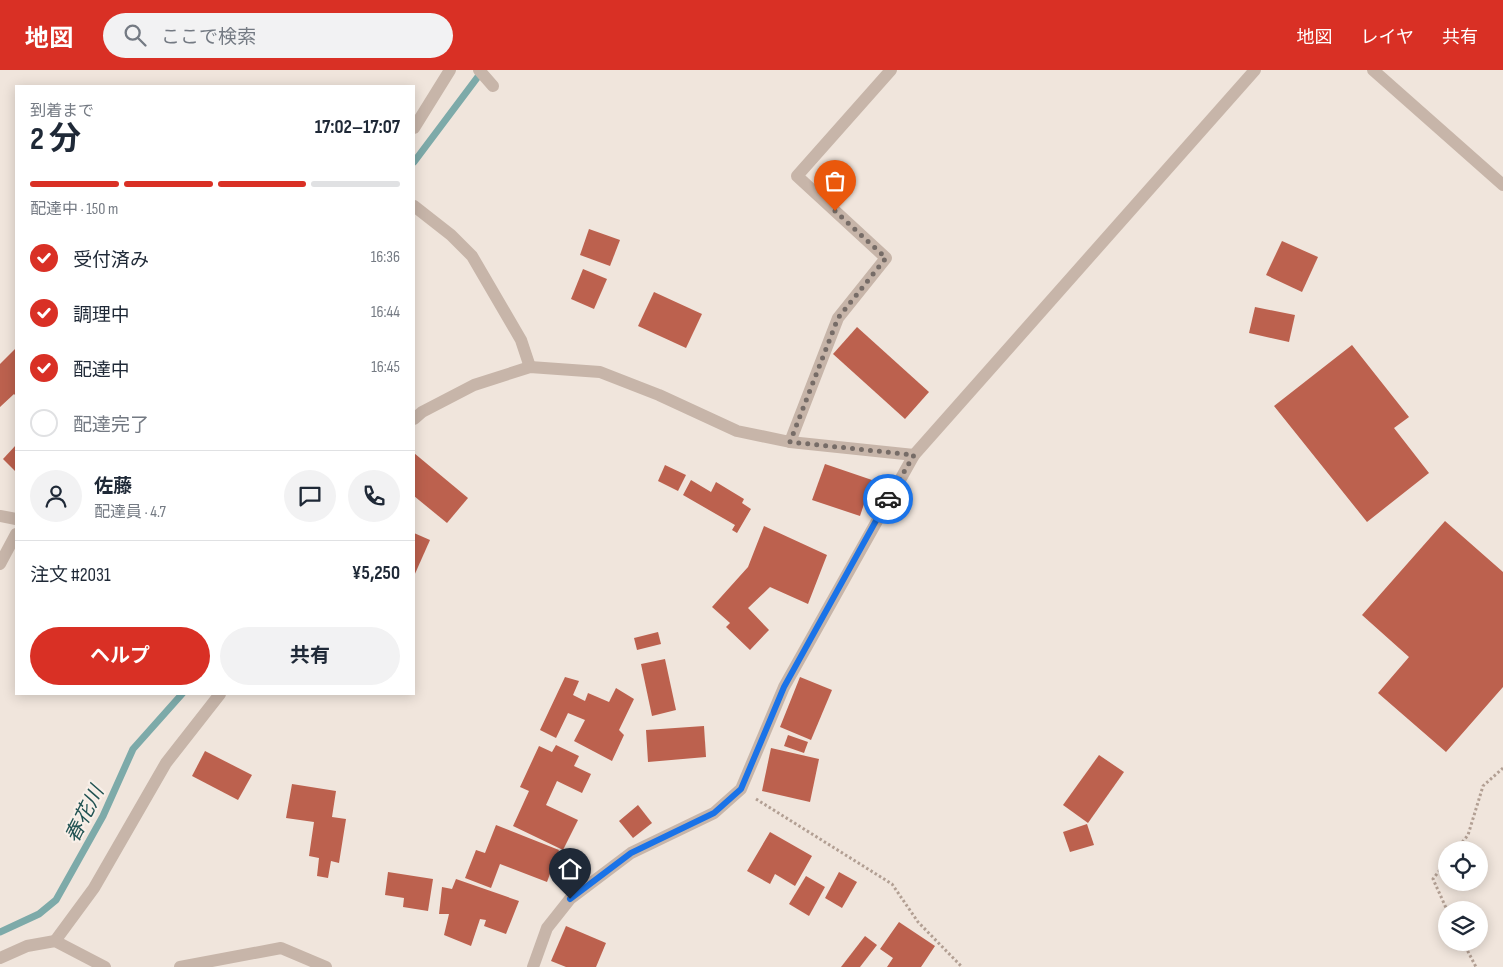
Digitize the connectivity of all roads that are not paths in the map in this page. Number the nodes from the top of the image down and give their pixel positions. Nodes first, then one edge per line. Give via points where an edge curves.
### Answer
1 (450, 70) edge
2 (479, 70) edge
3 (891, 70) edge
4 (1255, 70) edge
5 (1373, 70) edge
6 (493, 86) dead end
7 (415, 126) edge
8 (1503, 185) edge
9 (415, 207) edge
10 (530, 367) junction
11 (415, 419) edge
12 (790, 442) junction
13 (914, 455) junction
14 (0, 516) edge
15 (15, 519) edge
16 (15, 536) edge
17 (0, 564) edge
18 (219, 695) edge
19 (55, 940) junction
20 (0, 958) edge
21 (105, 967) edge
22 (180, 967) edge
23 (326, 967) edge
24 (533, 967) edge

1 - 7 street
2 - 6 street
3 - 12 street via 797,176 886,258 838,318
4 - 13 street
5 - 8 street
9 - 10 street via 472,256 521,340
10 - 11 street via 474,385 422,412
10 - 12 street via 600,372 737,430
12 - 13 street
13 - 24 street via 784,687 741,789 714,813 631,853 570,899 547,928
14 - 15 street
16 - 17 street
18 - 19 street via 166,762 94,888
19 - 20 street via 28,946
19 - 21 street
22 - 23 street via 281,948

